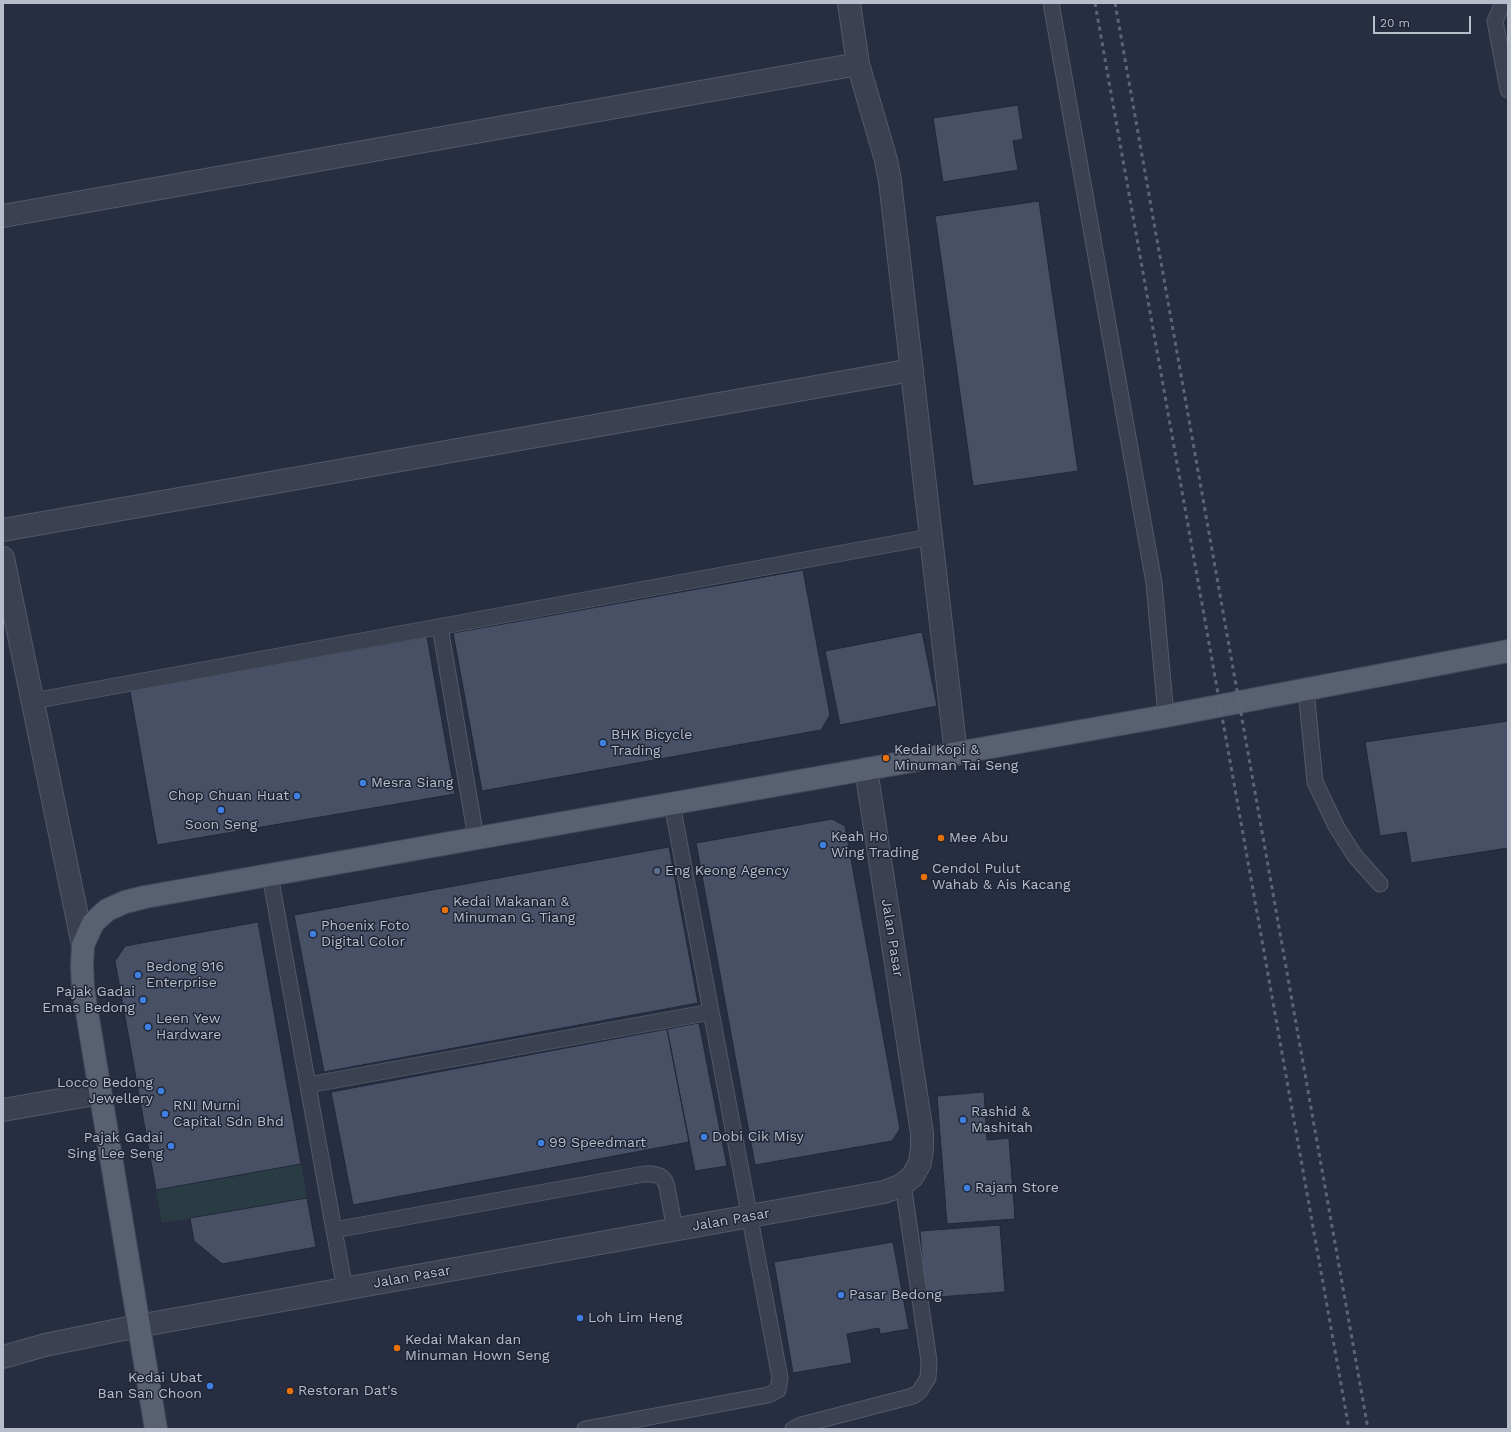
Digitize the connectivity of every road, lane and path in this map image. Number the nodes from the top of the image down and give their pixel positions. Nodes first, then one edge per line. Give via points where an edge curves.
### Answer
1 (849, 3) edge
2 (1051, 3) edge
3 (1503, 3) edge
4 (858, 64) junction
5 (1508, 90) edge
6 (3, 216) edge
7 (912, 370) junction
8 (3, 530) edge
9 (930, 537) junction
10 (3, 558) edge
11 (440, 627) junction
12 (11, 641) edge
13 (1508, 651) edge
14 (1306, 690) junction
15 (33, 701) junction
16 (1166, 716) junction
17 (956, 754) junction
18 (866, 769) junction
19 (672, 804) junction
20 (476, 838) junction
21 (270, 875) junction
22 (1380, 884) dead end
23 (84, 945) junction
24 (711, 1012) junction
25 (308, 1085) junction
26 (100, 1093) junction
27 (3, 1110) edge
28 (903, 1184) junction
29 (749, 1216) junction
30 (334, 1230) junction
31 (675, 1230) junction
32 (345, 1289) junction
33 (138, 1326) junction
34 (3, 1357) edge
35 (156, 1429) edge
36 (585, 1429) edge
37 (793, 1429) edge

1 - 4 street
2 - 16 lane via 1154,583
3 - 5 lane via 1495,21
4 - 6 street
4 - 7 street via 890,180
7 - 8 street
7 - 9 street
9 - 11 lane
9 - 17 street
10 - 12 street
11 - 15 lane
11 - 20 lane
12 - 15 street
13 - 14 main road
14 - 16 main road
14 - 22 lane via 1315,782 1336,826 1355,856
15 - 23 street
16 - 17 main road
17 - 18 main road
18 - 19 main road
18 - 28 street, Jalan Pasar via 922,1132 920,1163 912,1177
19 - 20 main road
19 - 24 lane
20 - 21 main road
21 - 23 main road via 125,902 107,910 93,923
21 - 25 lane
23 - 26 main road via 83,988
24 - 25 lane
24 - 29 lane
25 - 30 lane
26 - 27 street
26 - 33 main road
28 - 29 street, Jalan Pasar via 884,1192
28 - 37 lane via 929,1361 928,1378 919,1392 913,1396 801,1424
29 - 31 street, Jalan Pasar
29 - 36 lane via 780,1378 778,1390 768,1395
30 - 31 lane via 652,1174 660,1176 665,1181
30 - 32 lane
31 - 32 street, Jalan Pasar
32 - 33 street, Jalan Pasar
33 - 34 street, Jalan Pasar via 45,1345
33 - 35 main road

